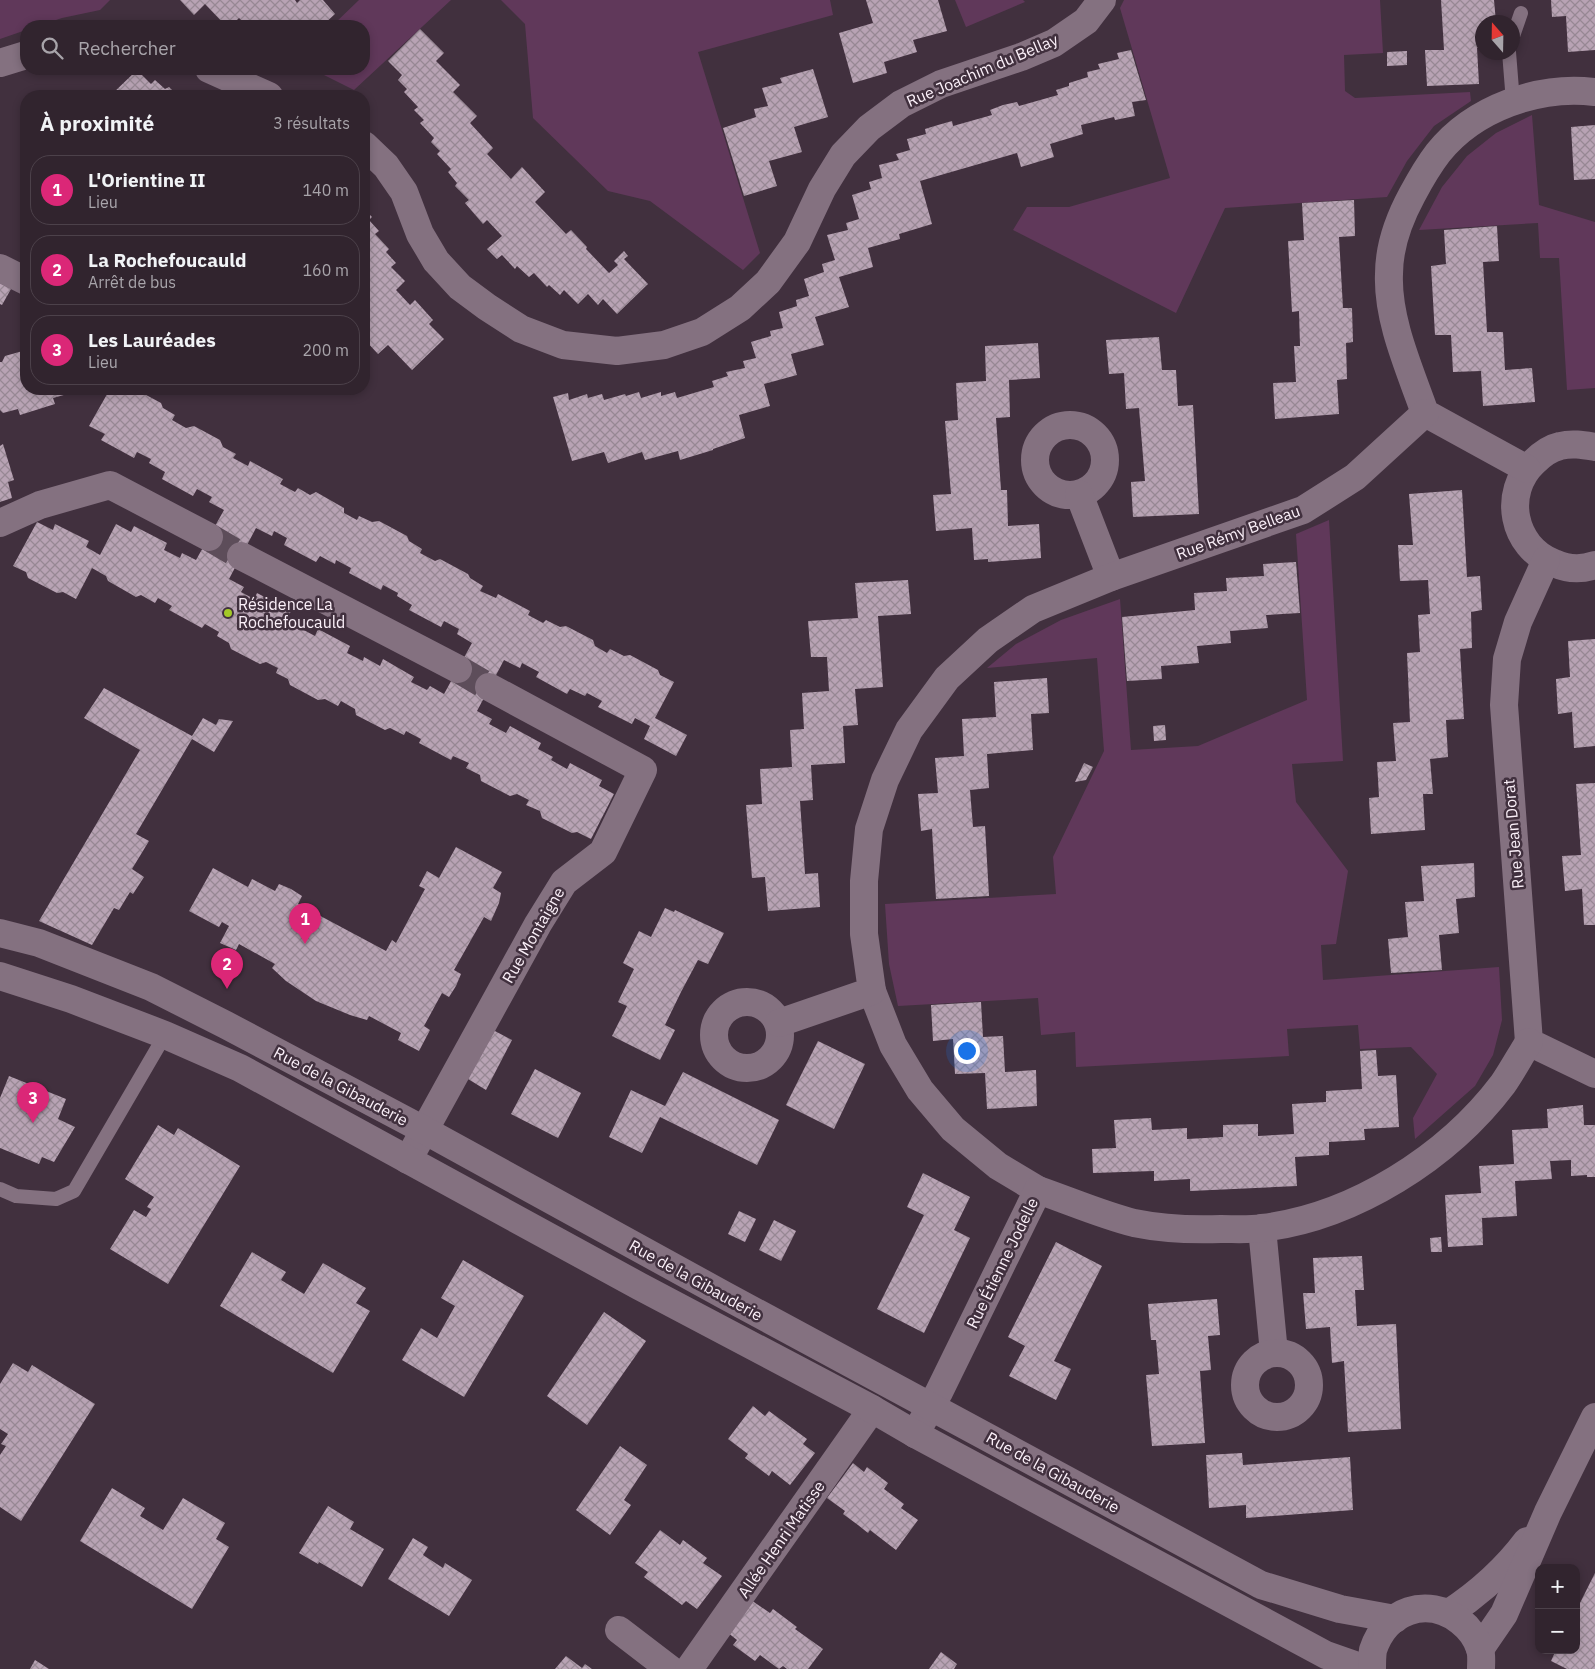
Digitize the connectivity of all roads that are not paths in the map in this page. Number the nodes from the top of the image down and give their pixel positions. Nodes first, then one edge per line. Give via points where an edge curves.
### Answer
1 (1102, 0) edge
2 (1521, 13) dead end
3 (1520, 16) edge
4 (20, 56) edge
5 (1510, 60) edge
6 (0, 63) edge
7 (222, 75) edge
8 (256, 90) edge
9 (1595, 92) edge
10 (1513, 102) junction
11 (370, 151) edge
12 (0, 268) edge
13 (20, 278) edge
14 (1425, 413) junction
15 (1595, 447) edge
16 (1527, 468) junction
17 (1079, 494) dead end
18 (0, 523) edge
19 (209, 538) tunnel mouth
20 (241, 556) tunnel mouth
21 (1546, 560) junction
22 (1595, 566) edge
23 (1111, 577) junction
24 (458, 669) tunnel mouth
25 (489, 687) tunnel mouth
26 (0, 933) edge
27 (0, 976) edge
28 (872, 991) junction
29 (779, 1024) dead end
30 (165, 1035) junction
31 (1529, 1042) junction
32 (1595, 1074) edge
33 (424, 1130) junction
34 (408, 1160) junction
35 (0, 1189) edge
36 (1038, 1190) junction
37 (1262, 1228) junction
38 (1274, 1353) dead end
39 (932, 1406) junction
40 (872, 1409) junction
41 (1595, 1416) edge
42 (915, 1434) junction
43 (1548, 1512) junction
44 (1449, 1613) junction
45 (1395, 1619) junction
46 (619, 1630) dead end
47 (1481, 1659) edge
48 (670, 1669) edge
49 (689, 1669) edge
50 (1366, 1669) edge
51 (1372, 1669) edge

1 - 11 street, Rue Joachim du Bellay via 1086,20 1054,43 941,84 900,104 869,128 843,155 822,189 798,242 768,282 740,308 702,332 664,345 617,350 563,345 521,329 487,307 460,287 436,261 420,234 404,192 386,166
2 - 3 lane
4 - 6 street
5 - 10 lane
7 - 8 street
9 - 10 street via 1543,94
10 - 14 street via 1483,115 1439,152 1404,209 1393,242 1388,274 1390,302
12 - 13 street
14 - 16 street
14 - 23 street, Rue Rémy Belleau via 1355,477 1303,510
15 - 16 street via 1579,444 1560,446
16 - 21 street via 1516,492 1516,519 1526,543
17 - 23 street
18 - 19 street via 40,505 110,484
20 - 24 street
21 - 22 street via 1565,568
21 - 31 street, Rue Jean Dorat via 1518,622 1507,659 1504,705
23 - 28 street, Rue Rémy Belleau via 1033,609 988,640 947,678 909,730 885,780 869,829 864,880 864,934
25 - 33 street, Rue Montaigne via 643,770 603,852 564,882 538,924
26 - 33 street, Rue de la Gibauderie via 39,943 151,987
27 - 30 street, Rue de la Gibauderie
28 - 29 street
28 - 36 street, Rue Rémy Belleau via 893,1045 920,1090 953,1129 998,1166
30 - 34 street, Rue de la Gibauderie via 240,1068
30 - 35 lane via 74,1190 56,1199 16,1196
31 - 32 street
31 - 37 street, Rue Étienne Jodelle via 1502,1084 1468,1124 1404,1175 1339,1208 1311,1218
33 - 34 street, Rue Montaigne
33 - 39 street, Rue de la Gibauderie
34 - 40 street, Rue de la Gibauderie
36 - 37 street, Rue Étienne Jodelle via 1135,1223 1185,1230
36 - 39 street, Rue Étienne Jodelle
37 - 38 street
39 - 42 street, Rue Étienne Jodelle
39 - 45 street, Rue de la Gibauderie via 1260,1585 1340,1609
40 - 42 street, Rue de la Gibauderie
40 - 49 street, Allée Henri Matisse
41 - 43 street
42 - 50 street, Rue de la Gibauderie via 1326,1655
43 - 44 street via 1514,1558
43 - 47 street
44 - 45 street via 1421,1608
44 - 47 street via 1469,1628
45 - 51 street via 1381,1633 1373,1651
46 - 48 street

